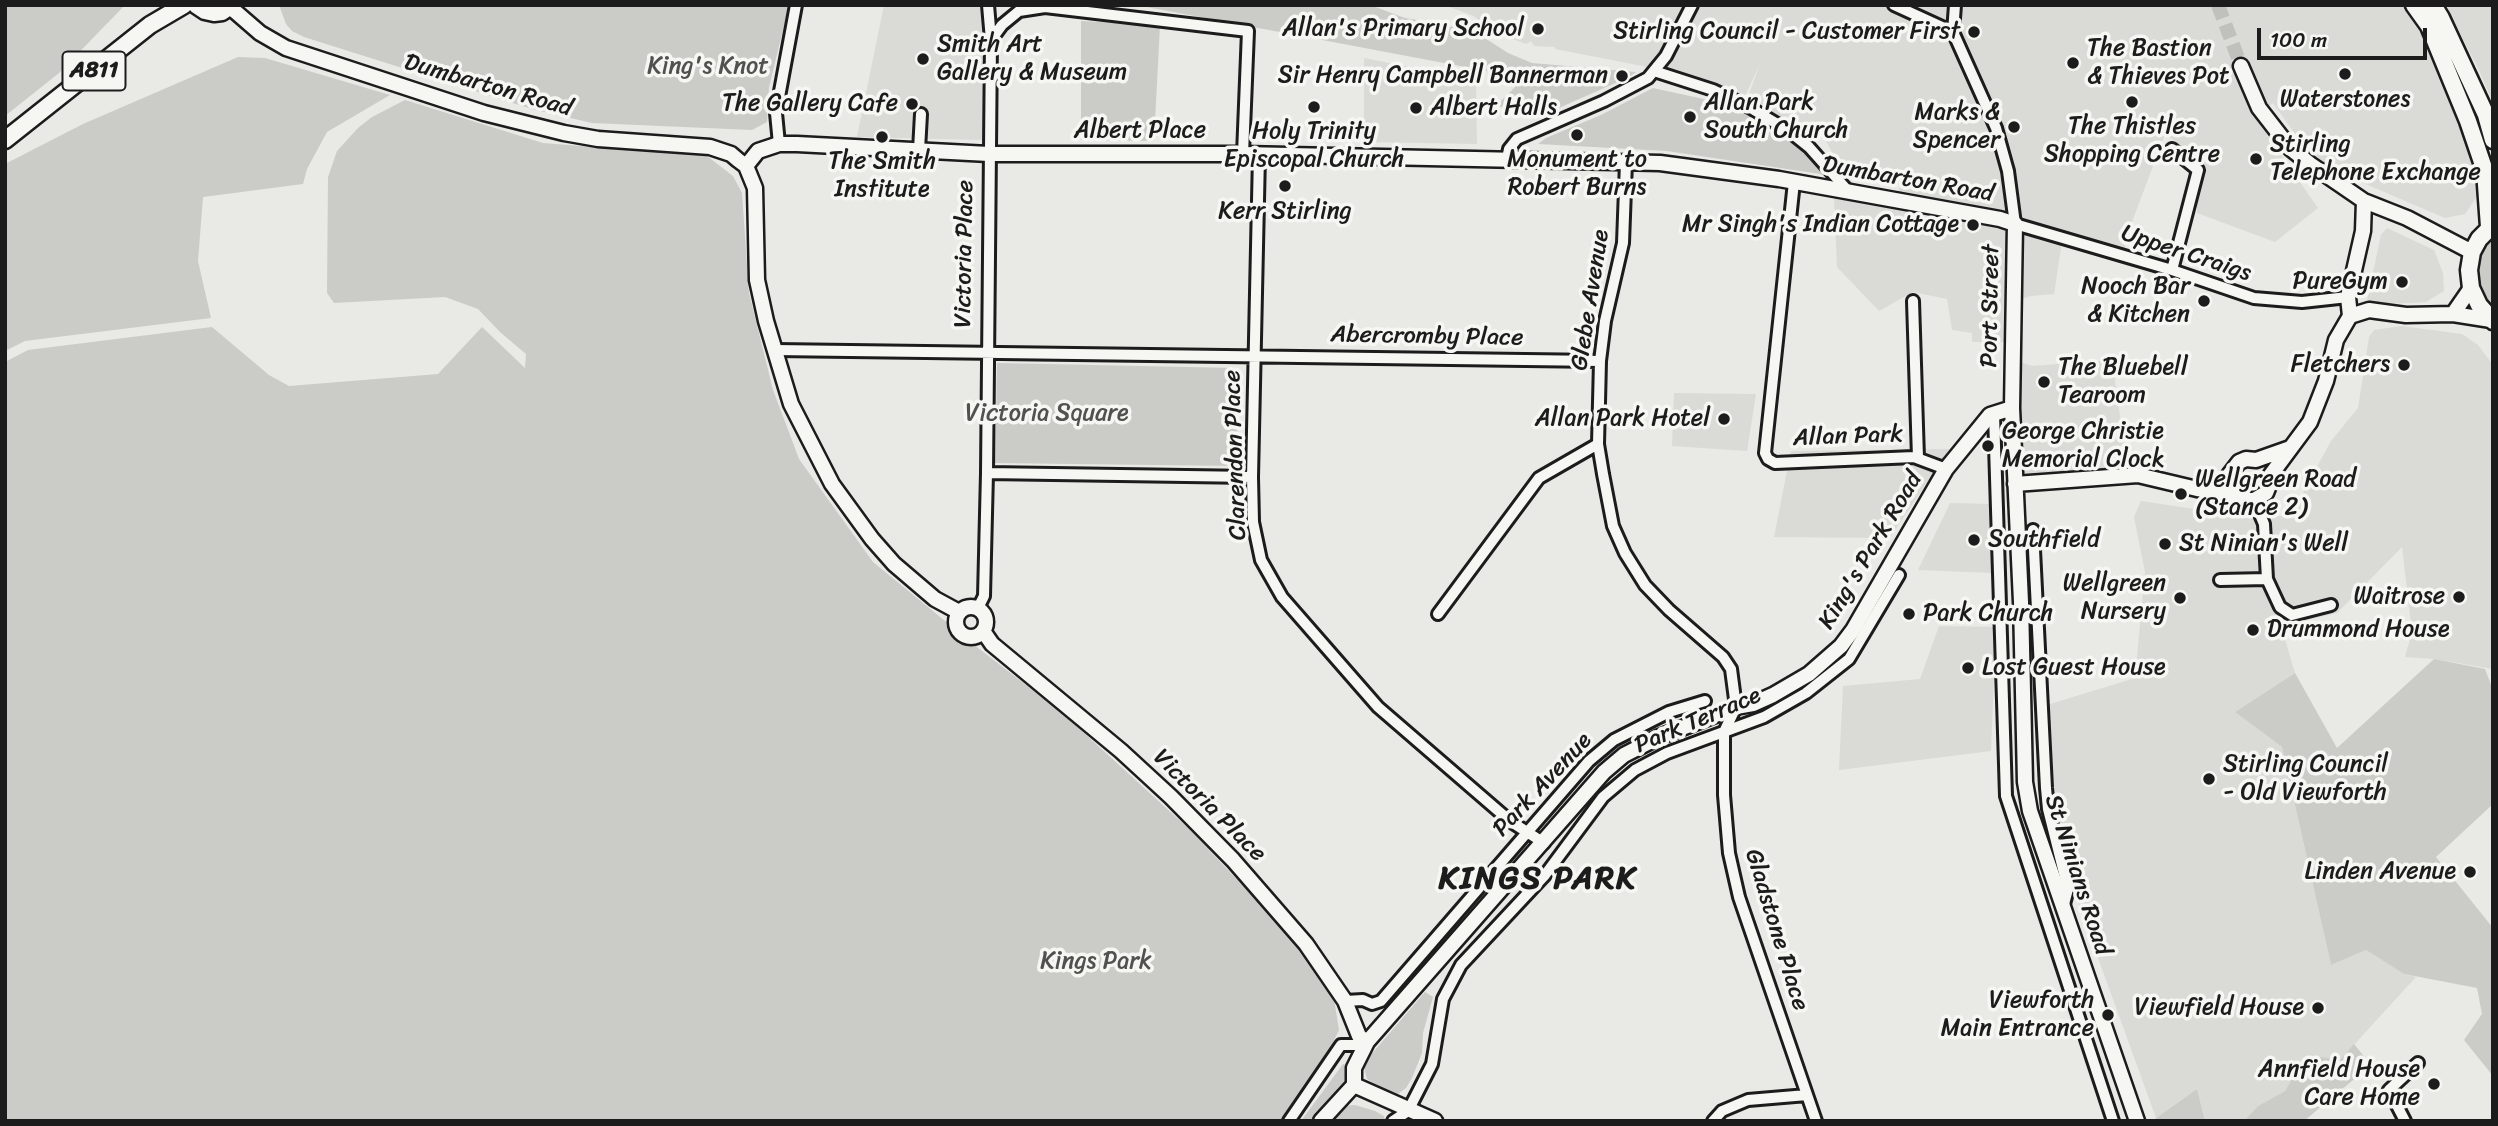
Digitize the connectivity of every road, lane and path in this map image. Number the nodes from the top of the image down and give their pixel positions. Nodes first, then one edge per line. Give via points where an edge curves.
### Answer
1 (184, 5) edge
2 (196, 5) edge
3 (796, 5) edge
4 (988, 5) edge
5 (1692, 5) edge
6 (1894, 5) edge
7 (1955, 5) edge
8 (2414, 5) edge
9 (2433, 5) edge
10 (231, 6) edge
11 (1953, 32) junction
12 (991, 40) junction
13 (2241, 66) tunnel mouth
14 (1654, 71) junction
15 (920, 114) dead end
16 (5, 140) edge
17 (2493, 140) edge
18 (779, 145) junction
19 (2172, 149) dead end
20 (919, 150) junction
21 (989, 154) junction
22 (1244, 154) junction
23 (1259, 155) junction
24 (1507, 159) junction
25 (1626, 162) junction
26 (746, 166) junction
27 (1794, 182) junction
28 (1849, 192) junction
29 (2364, 201) junction
30 (2015, 224) junction
31 (2491, 226) edge
32 (2472, 252) junction
33 (2172, 270) junction
34 (2471, 288) junction
35 (2348, 297) junction
36 (1913, 302) dead end
37 (2453, 314) junction
38 (2350, 316) junction
39 (2492, 320) edge
40 (775, 350) junction
41 (987, 354) junction
42 (1254, 355) junction
43 (1600, 361) junction
44 (2012, 382) joint
45 (2012, 408) junction
46 (1994, 414) junction
47 (1598, 444) junction
48 (2290, 449) junction
49 (1918, 458) junction
50 (2256, 460) junction
51 (1946, 469) junction
52 (987, 473) junction
53 (2230, 475) junction
54 (2270, 476) junction
55 (1252, 477) junction
56 (2015, 484) junction
57 (2197, 489) junction
58 (2235, 494) junction
59 (2254, 500) junction
60 (2034, 530) dead end
61 (1899, 575) dead end
62 (2267, 579) junction
63 (2220, 580) dead end
64 (2037, 601) junction
65 (2021, 602) junction
66 (2331, 605) dead end
67 (978, 608) junction
68 (959, 612) junction
69 (1438, 614) dead end
70 (983, 631) junction
71 (1705, 701) dead end
72 (1736, 707) junction
73 (1724, 732) junction
74 (1527, 831) junction
75 (1544, 843) junction
76 (2063, 908) junction
77 (1345, 1001) junction
78 (1366, 1044) junction
79 (2418, 1063) dead end
80 (1354, 1086) junction
81 (1807, 1095) junction
82 (1408, 1111) junction
83 (2136, 1120) edge
84 (1289, 1121) edge
85 (1321, 1121) edge
86 (1393, 1121) edge
87 (1435, 1121) edge
88 (1713, 1121) edge
89 (1816, 1121) edge
90 (2113, 1121) edge
91 (2405, 1121) edge

1 - 16 main road, A811 via 150,26
2 - 10 main road via 214,13
3 - 18 street via 775,113
4 - 12 street, Victoria Place
5 - 14 street via 1667,56
6 - 11 street
7 - 11 street
8 - 31 main road via 2430,26 2468,121 2484,171
9 - 17 main road via 2486,115
10 - 26 street, Dumbarton Road via 260,33 286,48 484,113 598,139 709,147 731,154
11 - 30 street, Port Street via 1996,128
12 - 21 street, Victoria Place
12 - 22 street via 1019,11 1045,7 1248,31
13 - 29 street via 2259,108 2290,148
14 - 24 street via 1621,93 1517,139
14 - 28 street via 1713,90 1789,131
15 - 20 street
18 - 20 street, Albert Place
18 - 26 street via 758,151
19 - 33 street via 2198,170
20 - 21 street, Albert Place
21 - 22 street, Albert Place
21 - 41 street, Victoria Place
22 - 23 street, Albert Place
23 - 24 street, Albert Place
23 - 42 street, Clarendon Place
24 - 25 street, Albert Place
25 - 27 street, Dumbarton Road via 1711,168
25 - 43 street, Glebe Avenue via 1623,243
26 - 40 street via 756,194 757,280
27 - 28 street, Dumbarton Road
27 - 49 street, Allan Park via 1765,453 1775,463
28 - 30 street, Dumbarton Road
29 - 32 street
29 - 35 street
30 - 33 street, Upper Craigs
30 - 44 street, Port Street
31 - 32 main road
32 - 34 main road
33 - 35 street, Upper Craigs via 2254,298 2302,302
34 - 37 street
34 - 39 main road
35 - 38 street
36 - 49 street
37 - 38 street via 2369,310
37 - 39 street
38 - 48 street via 2336,340 2310,422
40 - 41 street
40 - 68 street via 792,404 839,494 894,564 935,599
41 - 42 street
41 - 52 street
42 - 43 street, Abercromby Place
42 - 55 street, Clarendon Place
43 - 47 street, Glebe Avenue
44 - 45 street, St Ninians Road
45 - 46 street
45 - 56 street, St Ninians Road
46 - 51 street
46 - 90 street via 2006,796
47 - 69 street via 1539,478
47 - 72 street, Glebe Avenue via 1613,526 1625,553 1645,585 1723,657 1731,669
48 - 50 street
48 - 54 street
49 - 51 street, Allan Park
50 - 53 street via 2239,462
50 - 54 street
51 - 72 street, King's Park Road via 1841,646 1809,674 1761,700
52 - 55 street
52 - 67 street via 984,596
53 - 57 street
53 - 58 street
54 - 59 street via 2266,493
55 - 74 street, Clarendon Place via 1261,560 1282,597 1378,707
56 - 57 street via 2139,475
56 - 65 street, St Ninians Road
57 - 58 street
58 - 59 street
59 - 62 street via 2264,524
60 - 64 street
61 - 73 street, Park Terrace via 1849,659 1764,718
62 - 63 street
62 - 66 street via 2280,607 2292,615
64 - 65 street
64 - 76 street via 2046,788 2068,889
65 - 76 street, St Ninians Road via 2025,782 2030,811
67 - 68 street
67 - 70 street via 986,618
68 - 70 street via 956,621 962,634 975,637
70 - 77 street, Victoria Place via 992,644 1121,751 1233,860 1306,944
71 - 74 street, Park Avenue via 1669,712 1614,740 1589,761
72 - 73 street, Gladstone Place
72 - 75 street, King's Park Road via 1625,755 1604,772
73 - 81 street, Gladstone Place via 1729,853 1739,897
73 - 82 street, Park Terrace via 1667,753 1602,797 1545,875 1461,965 1443,999 1432,1064
74 - 75 street, Clarendon Place
74 - 77 street, Park Avenue via 1381,1002
75 - 78 street, King's Park Road
76 - 83 street, St Ninians Road
77 - 78 street, Victoria Place
78 - 80 street, King's Park Road via 1353,1068
78 - 84 street via 1341,1045
79 - 91 street via 2389,1090
80 - 82 street
80 - 85 street
81 - 88 street via 1748,1100 1722,1111
81 - 89 street, Gladstone Place
82 - 86 street, Park Terrace
82 - 87 street

